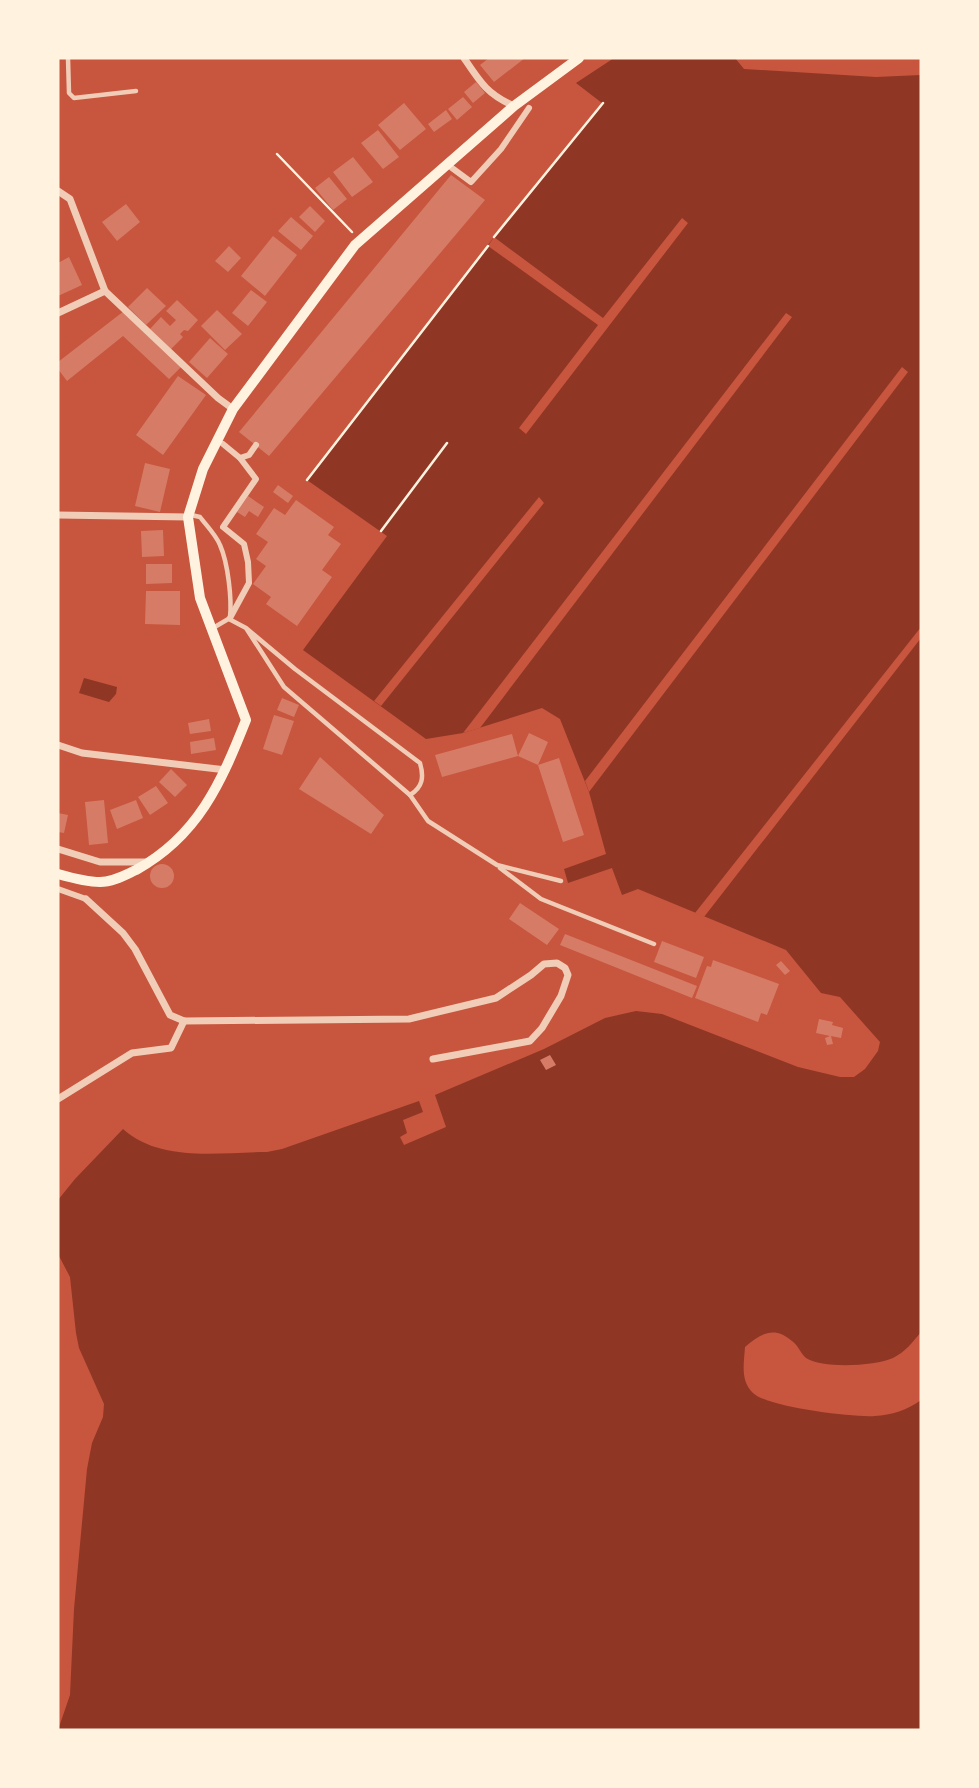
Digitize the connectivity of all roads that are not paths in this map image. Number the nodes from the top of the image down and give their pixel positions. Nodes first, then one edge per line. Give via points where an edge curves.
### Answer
1 (68, 58) edge
2 (464, 58) edge
3 (579, 58) edge
4 (136, 91) dead end
5 (514, 106) junction
6 (529, 108) dead end
7 (452, 168) dead end
8 (58, 191) edge
9 (105, 291) junction
10 (58, 313) edge
11 (233, 409) junction
12 (223, 444) dead end
13 (256, 445) dead end
14 (240, 458) junction
15 (58, 515) edge
16 (189, 516) junction
17 (230, 619) junction
18 (212, 628) junction
19 (246, 628) junction
20 (58, 744) edge
21 (226, 771) junction
22 (411, 795) junction
23 (58, 849) edge
24 (149, 862) junction
25 (497, 865) junction
26 (58, 874) edge
27 (561, 881) dead end
28 (58, 889) edge
29 (86, 899) joint
30 (654, 944) dead end
31 (184, 1021) junction
32 (433, 1059) dead end
33 (58, 1099) edge

1 - 4 lane via 69,93 74,98
2 - 5 street via 483,86
3 - 5 main road
5 - 11 main road via 361,239
6 - 7 street via 471,182
8 - 9 street via 70,199
9 - 10 street
9 - 11 street
11 - 16 main road via 203,469
12 - 14 street
13 - 14 street
14 - 17 street via 256,480 223,527 244,544 248,562 249,583
15 - 16 street
16 - 17 lane via 200,517 220,544
16 - 18 main road via 201,597
17 - 18 lane
17 - 19 lane
18 - 21 main road via 246,720
19 - 22 lane via 284,687
19 - 22 lane via 420,764 424,776
20 - 21 street via 82,753
21 - 24 main road via 191,827
22 - 25 lane via 428,821
23 - 24 street via 100,862
24 - 26 main road via 103,882
25 - 27 lane
25 - 30 lane via 541,899
28 - 29 street
29 - 31 street via 123,933 170,1015
31 - 32 street via 409,1019 496,998 544,964 565,968 568,975 561,996 530,1041
31 - 33 street via 171,1048 132,1053

